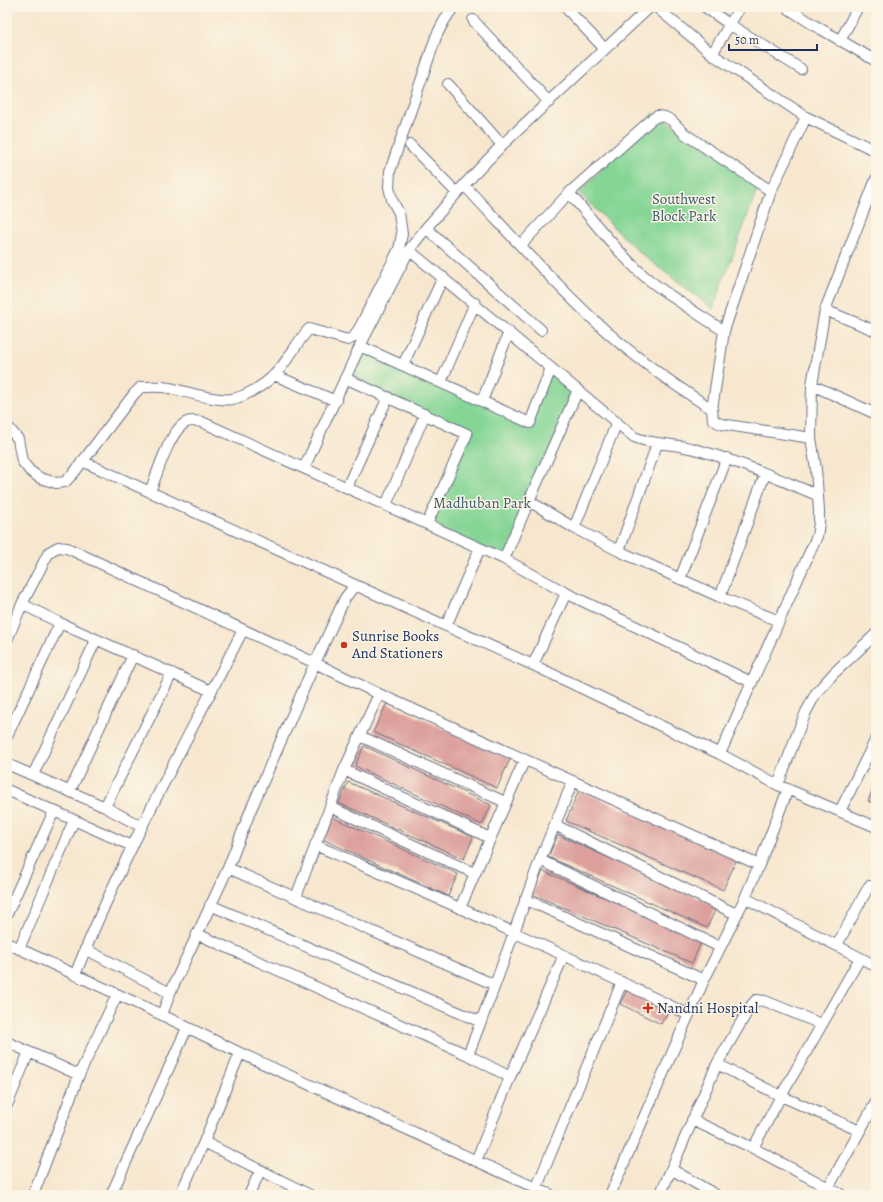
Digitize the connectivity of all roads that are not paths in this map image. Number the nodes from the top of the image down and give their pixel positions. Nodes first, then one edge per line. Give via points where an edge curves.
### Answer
1 (565, 7) edge
2 (650, 7) edge
3 (656, 7) edge
4 (705, 7) edge
5 (740, 7) edge
6 (786, 7) edge
7 (858, 7) edge
8 (449, 9) edge
9 (473, 20) dead end
10 (729, 24) junction
11 (840, 40) junction
12 (605, 49) junction
13 (712, 54) junction
14 (876, 61) edge
15 (801, 69) dead end
16 (448, 84) dead end
17 (549, 102) junction
18 (806, 117) junction
19 (410, 145) dead end
20 (502, 145) junction
21 (876, 151) edge
22 (876, 179) edge
23 (464, 185) junction
24 (771, 191) junction
25 (456, 192) junction
26 (569, 193) junction
27 (426, 228) junction
28 (520, 245) junction
29 (409, 250) junction
30 (443, 277) junction
31 (474, 303) junction
32 (825, 310) junction
33 (541, 330) dead end
34 (724, 331) junction
35 (876, 331) edge
36 (509, 332) junction
37 (360, 346) junction
38 (403, 365) junction
39 (551, 368) junction
40 (274, 375) junction
41 (345, 378) junction
42 (441, 382) junction
43 (812, 385) junction
44 (578, 390) junction
45 (388, 397) junction
46 (336, 401) junction
47 (482, 401) junction
48 (712, 409) junction
49 (425, 414) junction
50 (876, 414) edge
51 (617, 422) junction
52 (7, 426) edge
53 (811, 438) junction
54 (657, 444) junction
55 (727, 458) junction
56 (82, 461) junction
57 (304, 468) junction
58 (766, 474) junction
59 (347, 487) junction
60 (150, 492) junction
61 (817, 495) junction
62 (529, 501) junction
63 (386, 505) junction
64 (427, 524) junction
65 (574, 528) junction
66 (480, 548) junction
67 (619, 551) junction
68 (504, 559) junction
69 (680, 579) junction
70 (355, 585) junction
71 (566, 593) junction
72 (720, 597) junction
73 (22, 604) junction
74 (779, 621) junction
75 (60, 623) junction
76 (446, 626) junction
77 (243, 630) junction
78 (876, 634) edge
79 (7, 640) edge
80 (96, 640) junction
81 (133, 655) junction
82 (315, 662) junction
83 (532, 666) junction
84 (172, 673) junction
85 (751, 682) junction
86 (211, 691) junction
87 (379, 694) junction
88 (7, 736) edge
89 (360, 736) junction
90 (876, 739) edge
91 (720, 754) junction
92 (524, 761) junction
93 (7, 764) edge
94 (344, 770) junction
95 (33, 775) junction
96 (573, 781) junction
97 (778, 785) junction
98 (788, 789) junction
99 (7, 790) edge
100 (70, 791) junction
101 (505, 802) junction
102 (106, 807) junction
103 (330, 807) junction
104 (54, 811) junction
105 (840, 811) junction
106 (74, 820) junction
107 (554, 825) junction
108 (142, 827) junction
109 (876, 827) edge
110 (490, 838) junction
111 (315, 845) junction
112 (132, 846) junction
113 (540, 860) junction
114 (759, 865) junction
115 (228, 868) junction
116 (474, 873) junction
117 (869, 886) dead end
118 (296, 897) junction
119 (745, 898) junction
120 (525, 899) junction
121 (210, 905) junction
122 (460, 908) junction
123 (7, 914) edge
124 (736, 914) junction
125 (515, 932) junction
126 (197, 934) junction
127 (7, 943) edge
128 (837, 945) junction
129 (720, 947) junction
130 (19, 949) junction
131 (85, 949) junction
132 (564, 955) junction
133 (860, 958) junction
134 (876, 966) edge
135 (75, 975) junction
136 (704, 980) junction
137 (622, 982) junction
138 (495, 985) junction
139 (170, 993) junction
140 (117, 995) junction
141 (162, 1015) junction
142 (689, 1015) junction
143 (481, 1022) junction
144 (821, 1024) junction
145 (187, 1028) junction
146 (7, 1042) edge
147 (29, 1052) junction
148 (240, 1053) junction
149 (468, 1055) junction
150 (717, 1064) junction
151 (79, 1075) junction
152 (510, 1077) junction
153 (781, 1096) junction
154 (876, 1102) edge
155 (7, 1105) edge
156 (692, 1120) junction
157 (860, 1131) junction
158 (204, 1142) junction
159 (752, 1148) junction
160 (476, 1161) junction
161 (671, 1169) junction
162 (260, 1171) junction
163 (828, 1188) junction
164 (536, 1189) junction
165 (33, 1195) edge
166 (111, 1195) edge
167 (180, 1195) edge
168 (249, 1195) edge
169 (310, 1195) edge
170 (551, 1195) edge
171 (610, 1195) edge
172 (660, 1195) edge
173 (716, 1195) edge
174 (842, 1195) edge

1 - 12 street
2 - 12 street
3 - 13 street
4 - 10 street
5 - 10 street
6 - 11 street
7 - 11 street
8 - 40 street via 436,37 390,171 389,187 399,213 402,234 399,250 354,337 348,340 309,329
9 - 17 street
10 - 13 street
10 - 15 street
11 - 14 street
12 - 17 street
13 - 18 street
16 - 20 street
17 - 20 street
18 - 21 street
18 - 24 street
19 - 25 street
20 - 23 street
22 - 32 street
23 - 25 street
23 - 28 street
24 - 26 street via 685,134 671,120 657,116
24 - 34 street
25 - 27 street
26 - 28 street
26 - 34 street via 644,275
27 - 29 street
27 - 33 street
28 - 48 street via 548,276 615,339 660,374
29 - 30 street
29 - 37 street
30 - 31 street
30 - 38 street
31 - 36 street
31 - 42 street
32 - 35 street
32 - 43 street
34 - 48 street
36 - 39 street
36 - 47 street
37 - 38 street
37 - 41 street
38 - 42 street
39 - 44 street
39 - 47 street via 530,423
40 - 46 street
40 - 56 street via 246,394 231,400 168,388 141,387
41 - 45 street
41 - 46 street
42 - 47 street
43 - 50 street
43 - 53 street
44 - 51 street
44 - 62 street
45 - 49 street
45 - 59 street
46 - 57 street
48 - 53 street via 714,420 721,424
49 - 63 street
49 - 64 street via 467,434
51 - 54 street via 634,436
51 - 65 street
52 - 56 street via 18,439 22,461 40,478 56,483 64,482
53 - 61 street
54 - 55 street via 677,445
54 - 67 street
55 - 58 street
55 - 69 street
56 - 60 street
57 - 59 street
57 - 60 street via 202,422 188,421 179,426 172,436
58 - 61 street
58 - 72 street
59 - 63 street
60 - 70 street
61 - 74 street via 817,536
62 - 65 street
62 - 68 street
63 - 64 street
64 - 66 street
65 - 67 street
66 - 68 street
66 - 76 street
67 - 69 street
68 - 71 street
69 - 72 street
70 - 76 street
70 - 82 street via 345,598
71 - 83 street
71 - 85 street
72 - 74 street
73 - 75 street
73 - 77 street via 49,552 58,546
73 - 79 street
74 - 85 street
75 - 80 street
75 - 88 street
76 - 83 street
77 - 82 street
77 - 86 street
78 - 97 street via 816,693
80 - 81 street
80 - 95 street
81 - 84 street
81 - 100 street
82 - 87 street
82 - 115 street
83 - 91 street
84 - 86 street
84 - 102 street
85 - 91 street
86 - 108 street
87 - 89 street
87 - 92 street
89 - 94 street
89 - 101 street
90 - 105 street
91 - 97 street
92 - 96 street
92 - 101 street
93 - 95 street
94 - 103 street
94 - 110 street
95 - 100 street
96 - 107 street
96 - 114 street
97 - 98 street
98 - 105 street
98 - 114 street
99 - 104 street
100 - 102 street
101 - 110 street
102 - 108 street
103 - 111 street
103 - 116 street
104 - 106 street
104 - 123 street
105 - 109 street
106 - 112 street
106 - 130 street
107 - 113 street
107 - 124 street
108 - 112 street
110 - 116 street
111 - 118 street
111 - 122 street
112 - 131 street
113 - 120 street
113 - 129 street
114 - 119 street
115 - 118 street
115 - 121 street
116 - 122 street
117 - 128 street
118 - 138 street
119 - 124 street
119 - 128 street
120 - 125 street
120 - 136 street
121 - 126 street
121 - 143 street
122 - 125 street
124 - 129 street
125 - 132 street
125 - 138 street
126 - 139 street
126 - 149 street
127 - 130 street
128 - 133 street
129 - 136 street
130 - 135 street
131 - 135 street
131 - 139 street
132 - 137 street
132 - 152 street
133 - 134 street
133 - 144 street
135 - 140 street
136 - 142 street
137 - 142 street
137 - 164 street
138 - 143 street
139 - 141 street
140 - 141 street
140 - 151 street
141 - 145 street
142 - 171 street
143 - 149 street
144 - 150 street via 765,1001 756,1000
144 - 153 street
145 - 148 street
145 - 166 street
146 - 147 street
147 - 151 street
147 - 155 street
148 - 158 street
148 - 160 street
149 - 152 street
150 - 153 street
150 - 156 street
151 - 165 street
152 - 160 street
153 - 157 street
153 - 159 street
154 - 157 street
156 - 159 street
156 - 161 street
157 - 163 street
158 - 162 street
158 - 167 street
159 - 163 street
160 - 164 street
161 - 172 street
161 - 173 street
162 - 168 street
162 - 169 street
163 - 174 street
164 - 170 street

